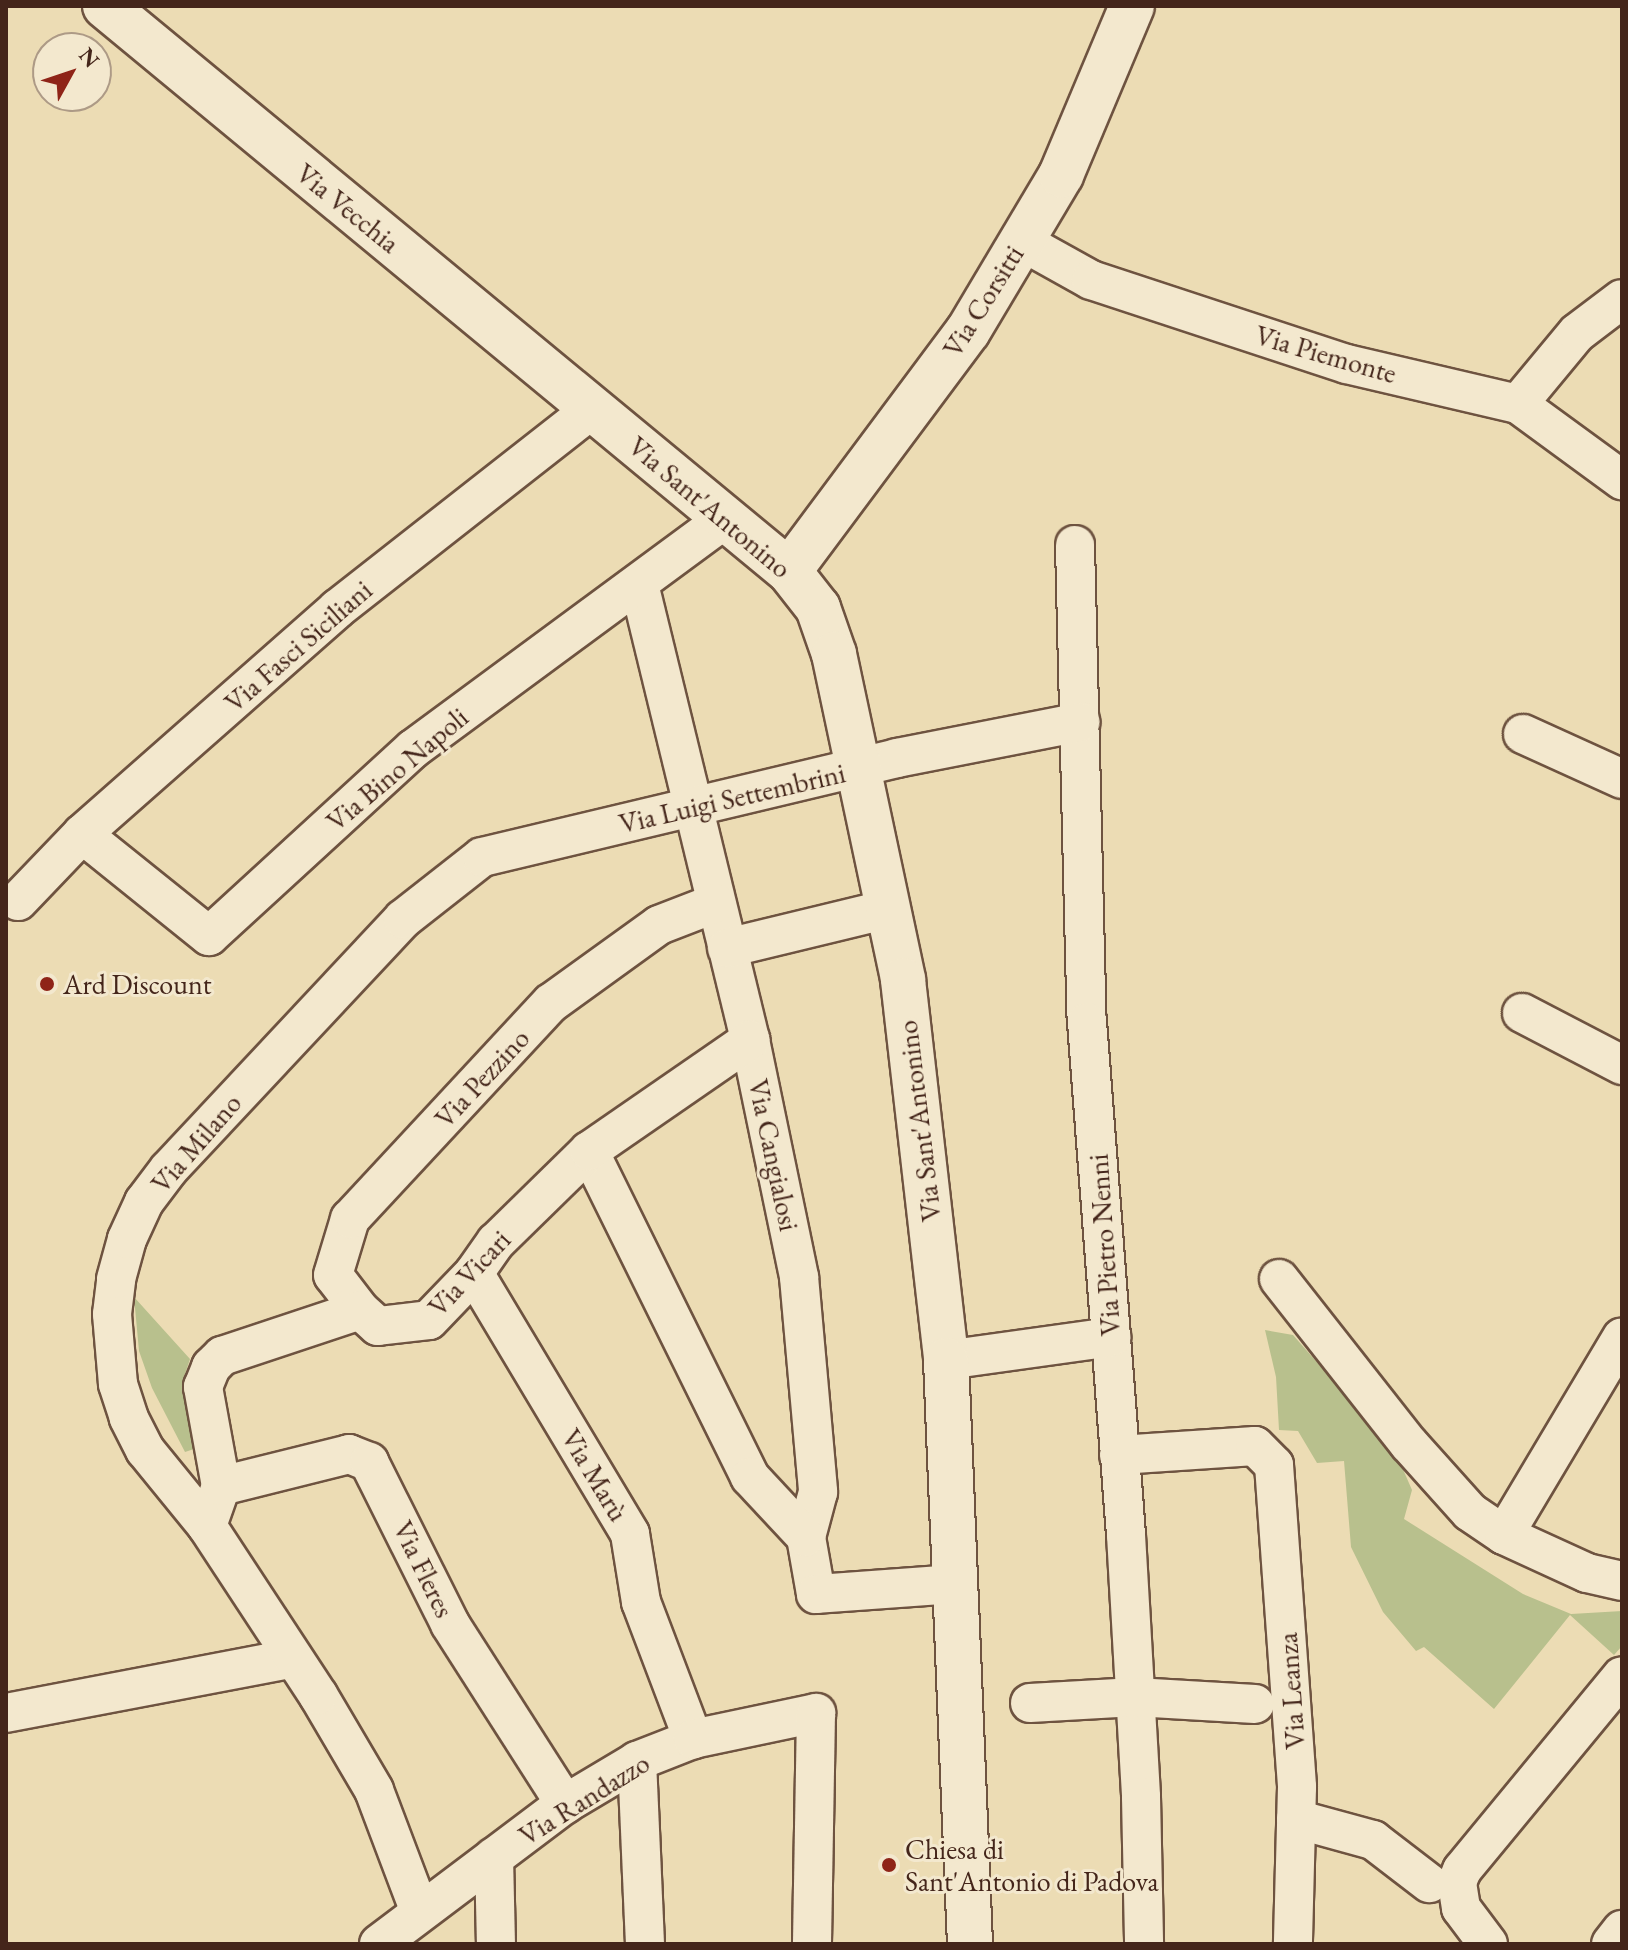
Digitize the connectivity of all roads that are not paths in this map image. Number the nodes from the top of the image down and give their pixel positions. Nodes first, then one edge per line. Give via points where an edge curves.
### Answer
1 (105, 6) edge
2 (1132, 6) edge
3 (1021, 241) junction
4 (1622, 299) edge
5 (1518, 404) junction
6 (593, 408) junction
7 (1622, 480) edge
8 (726, 518) junction
9 (1075, 545) dead end
10 (789, 571) junction
11 (639, 584) junction
12 (1080, 722) junction
13 (1523, 734) dead end
14 (858, 769) junction
15 (1622, 779) edge
16 (693, 806) junction
17 (82, 834) junction
18 (18, 901) dead end
19 (716, 903) junction
20 (888, 909) junction
21 (403, 919) joint
22 (727, 948) junction
23 (1522, 1013) dead end
24 (750, 1040) junction
25 (1622, 1065) edge
26 (589, 1151) junction
27 (474, 1273) junction
28 (1279, 1279) dead end
29 (360, 1310) junction
30 (1111, 1337) junction
31 (1622, 1337) edge
32 (946, 1360) junction
33 (1119, 1455) junction
34 (221, 1486) junction
35 (207, 1526) junction
36 (1504, 1535) junction
37 (806, 1537) junction
38 (1622, 1581) edge
39 (957, 1584) junction
40 (293, 1658) junction
41 (1622, 1676) edge
42 (1135, 1697) junction
43 (1030, 1703) dead end
44 (1255, 1704) dead end
45 (6, 1713) edge
46 (693, 1739) junction
47 (637, 1761) junction
48 (565, 1804) junction
49 (1296, 1819) junction
50 (494, 1857) junction
51 (1429, 1883) dead end
52 (420, 1912) junction
53 (1622, 1930) edge
54 (379, 1944) edge
55 (496, 1944) edge
56 (645, 1944) edge
57 (812, 1944) edge
58 (970, 1944) edge
59 (1144, 1944) edge
60 (1293, 1944) edge
61 (1488, 1944) edge
62 (1611, 1944) edge

1 - 6 street, Via Vecchia
2 - 3 street, Via Corsitti via 1061,175
3 - 5 street, Via Piemonte via 1091,280 1332,359
3 - 10 street, Via Corsitti via 968,331
4 - 5 street via 1577,333
5 - 7 street, Via Piemonte
6 - 8 street, Via Sant'Antonino
6 - 17 street, Via Fasci Siciliani via 337,609
8 - 10 street, Via Sant'Antonino
8 - 11 street, Via Bino Napoli
9 - 12 street, Via Pietro Nenni
10 - 14 street, Via Sant'Antonino via 818,608 834,654
11 - 16 street, Via Cangialosi
11 - 17 street, Via Bino Napoli via 413,749 209,936
12 - 14 street, Via Luigi Settembrini
12 - 30 street, Via Pietro Nenni via 1087,1022
13 - 15 street
14 - 16 street, Via Luigi Settembrini
14 - 20 street, Via Sant'Antonino
16 - 19 street, Via Cangialosi
16 - 21 street, Via Luigi Settembrini via 482,857
17 - 18 street, Via Fasci Siciliani
19 - 22 street, Via Cangialosi
19 - 29 street, Via Pezzino via 659,925 551,1003 350,1219 333,1275
20 - 22 street
20 - 32 street, Via Sant'Antonino via 903,980
21 - 35 street, Via Milano via 169,1169 144,1202 127,1239 112,1314 118,1384 145,1450
22 - 24 street, Via Cangialosi
23 - 25 street
24 - 26 street, Via Vicari
24 - 37 street, Via Cangialosi via 799,1277 818,1492
26 - 27 street, Via Vicari via 496,1242
26 - 37 street via 750,1477
27 - 29 street, Via Vicari via 429,1320 378,1326
27 - 46 street, Via Marù via 630,1534 641,1602
28 - 36 street via 1409,1444 1470,1512
29 - 34 street via 222,1356 211,1367 204,1398
30 - 32 street
30 - 33 street, Via Pietro Nenni
31 - 36 street
32 - 39 street, Via Sant'Antonino
33 - 42 street, Via Pietro Nenni
33 - 49 street, Via Leanza via 1255,1446 1274,1465
34 - 35 street
34 - 48 street, Via Fleres via 349,1454 369,1462 450,1624
35 - 40 street, Via Milano
36 - 38 street via 1587,1573
37 - 39 street, Via Cangialosi via 816,1594
39 - 58 street, Via Sant'Antonino
40 - 45 street
40 - 52 street, Via Milano via 374,1790
41 - 61 street via 1462,1870 1457,1882 1461,1908
42 - 43 street
42 - 44 street
42 - 59 street, Via Pietro Nenni
46 - 47 street, Via Randazzo
46 - 57 street, Via Randazzo via 816,1713
47 - 48 street, Via Randazzo
47 - 56 street
48 - 50 street, Via Randazzo
49 - 51 street via 1373,1840
49 - 60 street, Via Leanza
50 - 52 street, Via Randazzo
50 - 55 street
52 - 54 street, Via Randazzo
53 - 62 street

